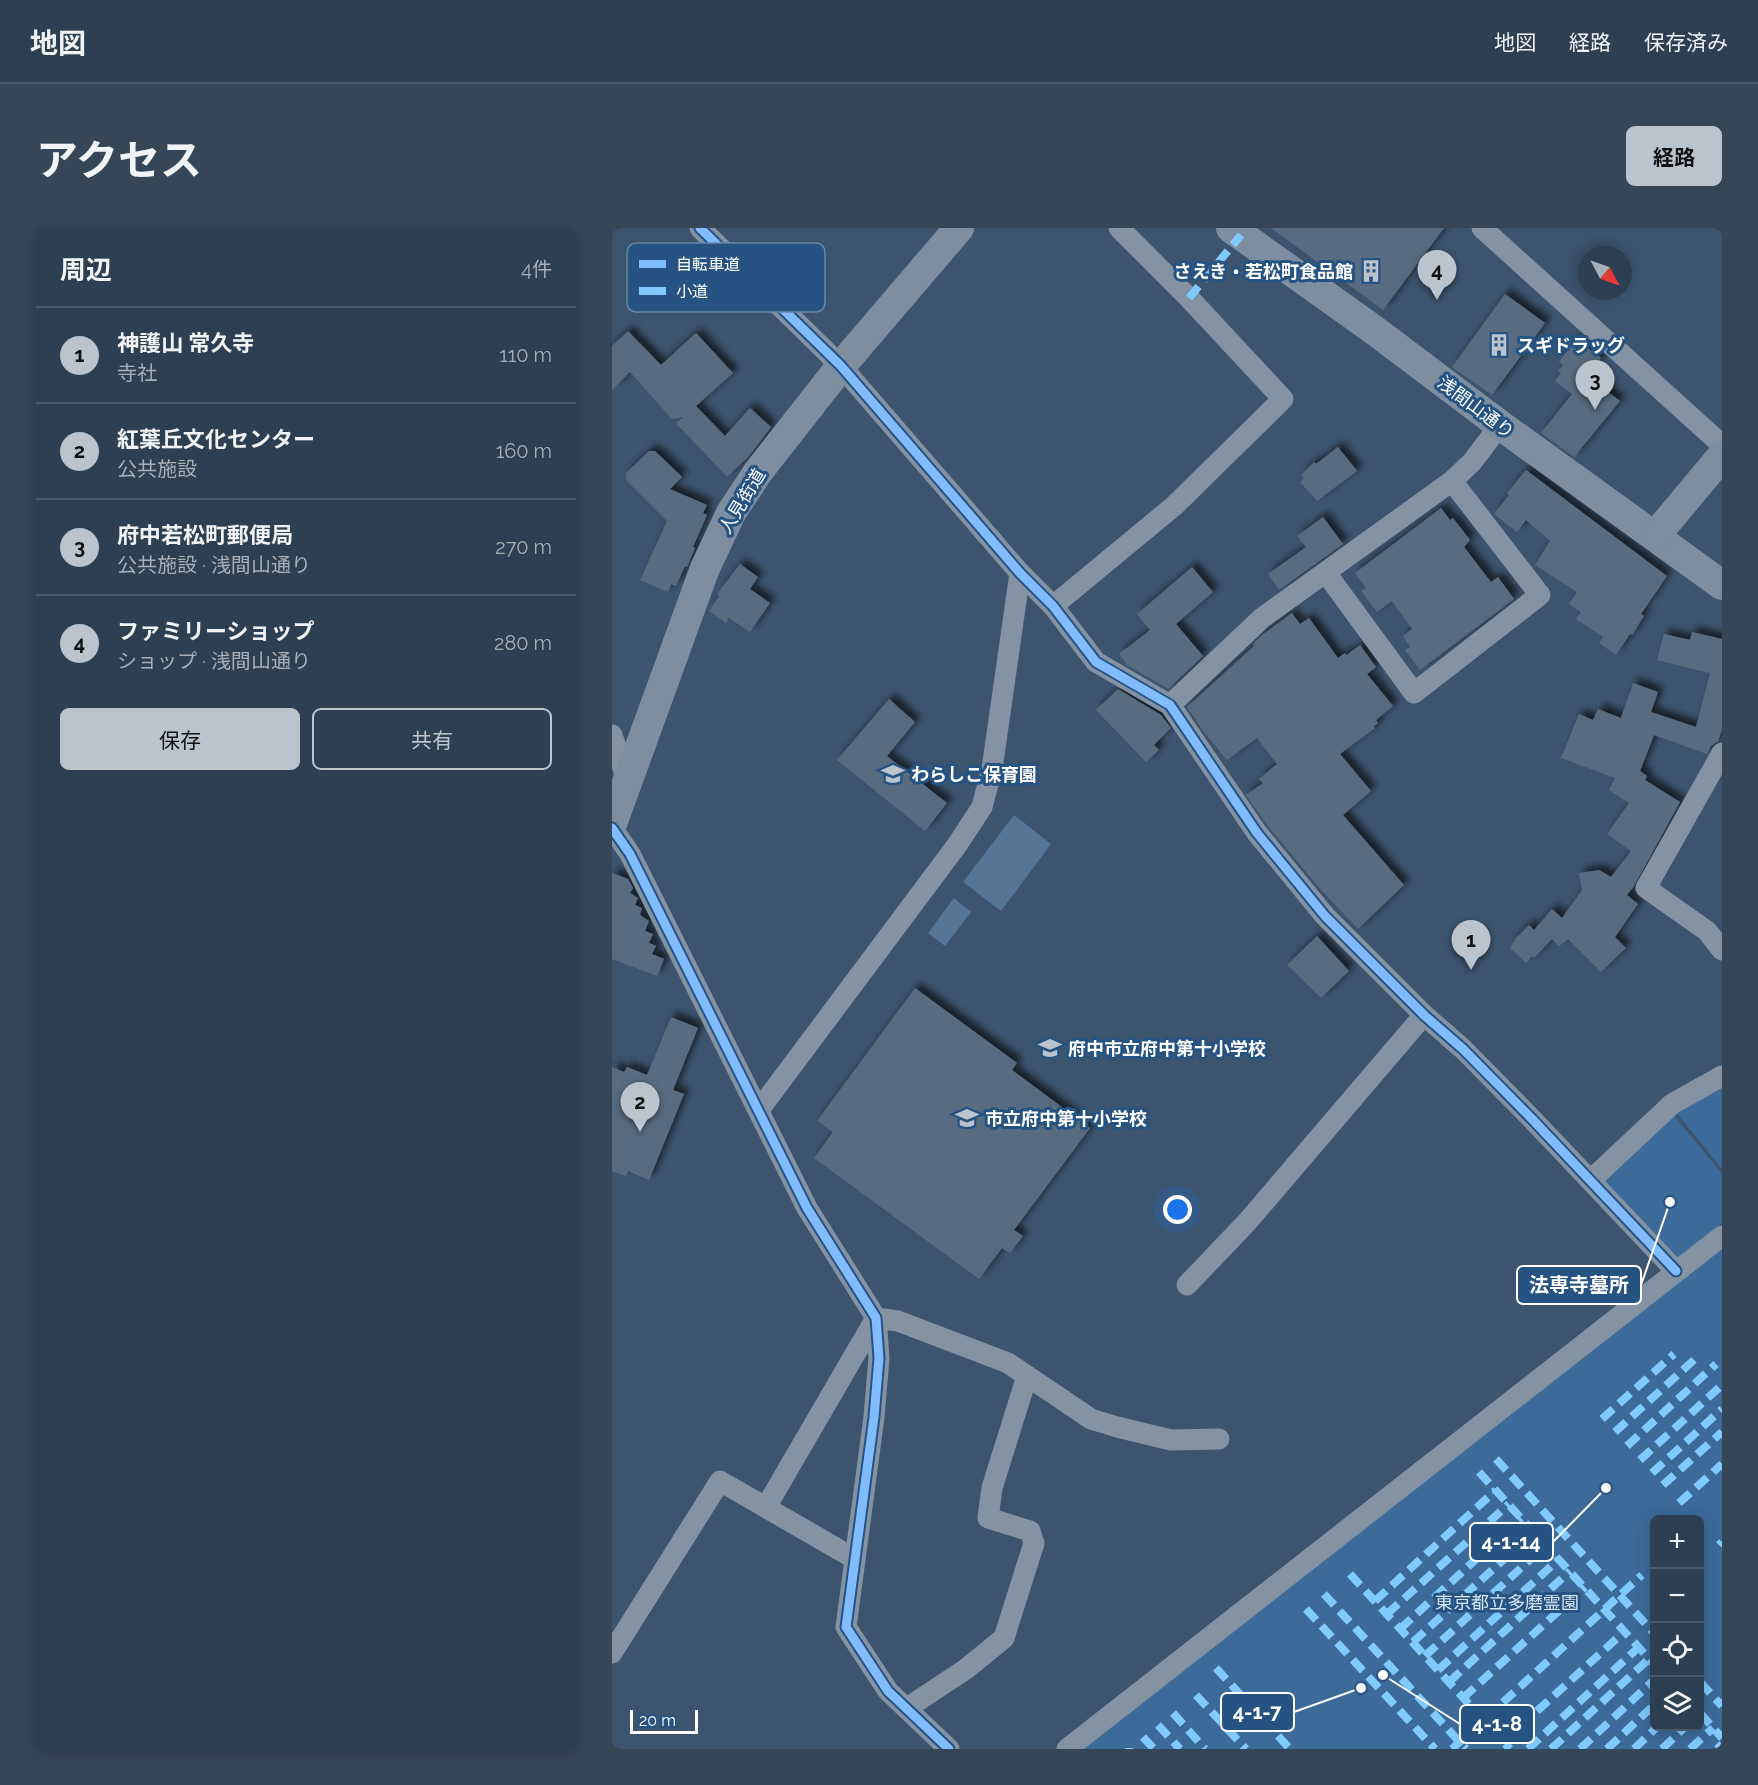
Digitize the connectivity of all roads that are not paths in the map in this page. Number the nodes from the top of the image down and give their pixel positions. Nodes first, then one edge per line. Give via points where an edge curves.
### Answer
1 (700, 228) edge
2 (1119, 228) edge
3 (1231, 228) edge
4 (1482, 228) edge
5 (953, 230) edge
6 (715, 243) edge
7 (785, 312) edge
8 (840, 366) junction
9 (1500, 424) junction
10 (1722, 445) edge
11 (1722, 456) edge
12 (1452, 481) junction
13 (1655, 536) junction
14 (1020, 573) junction
15 (1326, 573) junction
16 (1722, 585) edge
17 (1053, 606) junction
18 (1170, 705) junction
19 (612, 735) edge
20 (1722, 753) edge
21 (627, 780) junction
22 (612, 826) edge
23 (1722, 950) edge
24 (1424, 1015) junction
25 (1722, 1077) edge
26 (759, 1110) junction
27 (1591, 1180) junction
28 (1722, 1236) edge
29 (1676, 1271) junction
30 (1187, 1286) dead end
31 (876, 1318) junction
32 (1027, 1376) junction
33 (1219, 1439) dead end
34 (766, 1507) junction
35 (855, 1559) junction
36 (612, 1653) edge
37 (907, 1708) junction
38 (949, 1749) edge
39 (1067, 1749) edge

1 - 6 street
2 - 17 street via 1283,399 1174,506
3 - 9 main road, 浅間山通り
4 - 10 street
5 - 8 main road, 人見街道
7 - 8 street
8 - 14 street
8 - 21 main road, 人見街道 via 731,513 705,568
9 - 12 street via 1472,462
9 - 13 main road, 浅間山通り
11 - 13 main road
12 - 15 street
12 - 15 street via 1540,595 1414,693
13 - 16 main road, 浅間山通り
14 - 17 street
14 - 26 street via 992,769 982,807
15 - 18 street via 1262,618
17 - 18 street via 1096,662
18 - 24 street via 1257,833 1325,916
19 - 21 street
20 - 23 street via 1646,888 1707,931
21 - 22 main road, 人見街道
22 - 26 street via 630,854
24 - 27 street via 1478,1064
24 - 30 street via 1248,1221
25 - 27 street via 1672,1104
26 - 31 street via 807,1208
27 - 29 street
28 - 29 street
29 - 39 street
31 - 32 street via 898,1321 1008,1363
31 - 34 street
31 - 35 street via 877,1382
32 - 33 street via 1091,1419 1117,1428 1171,1440
32 - 37 street via 992,1488 988,1518 1030,1532 1034,1543 1004,1638
34 - 35 street
34 - 36 street via 720,1481
35 - 37 street via 846,1627 888,1690
37 - 38 street

